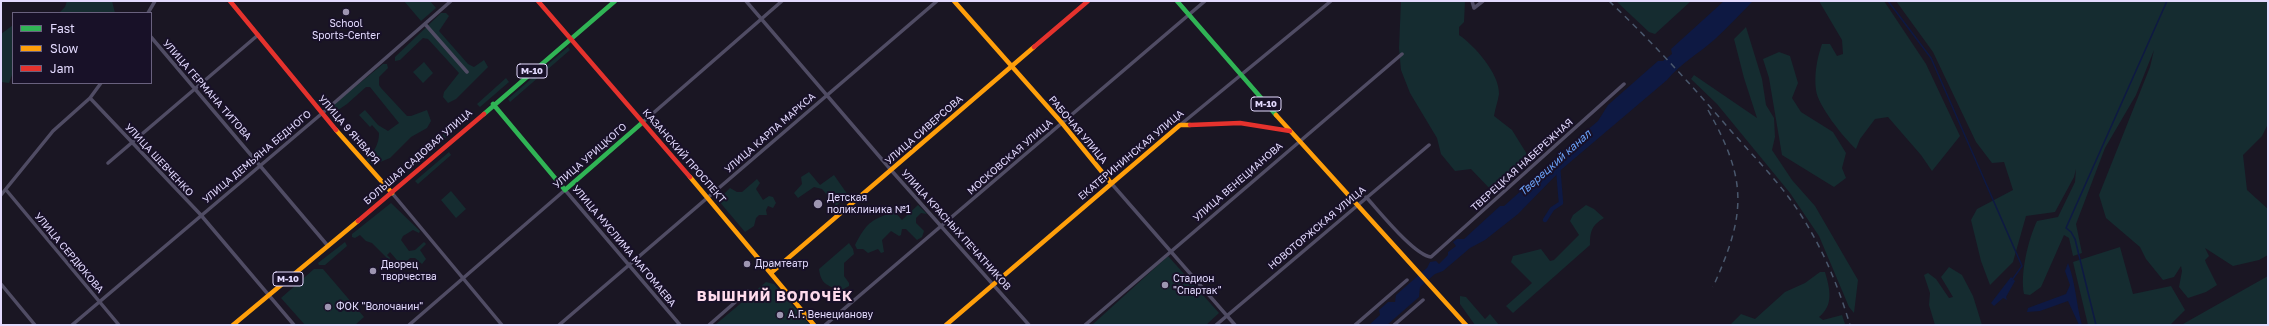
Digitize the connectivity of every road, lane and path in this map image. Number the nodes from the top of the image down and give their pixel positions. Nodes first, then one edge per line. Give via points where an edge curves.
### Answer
1 (155, 1) edge
2 (230, 1) edge
3 (451, 1) edge
4 (538, 1) edge
5 (614, 1) edge
6 (746, 1) edge
7 (782, 1) edge
8 (937, 1) edge
9 (954, 1) edge
10 (1088, 1) edge
11 (1177, 1) edge
12 (1205, 1) edge
13 (1331, 1) edge
14 (1472, 1) edge
15 (1483, 1) edge
16 (149, 12) edge
17 (1189, 15) junction
18 (762, 20) junction
19 (425, 24) junction
20 (258, 35) junction
21 (152, 38) edge
22 (571, 38) junction
23 (1402, 54) dead end
24 (1012, 66) junction
25 (467, 72) dead end
26 (1240, 75) junction
27 (100, 84) edge
28 (1624, 84) dead end
29 (195, 88) junction
30 (826, 95) junction
31 (90, 98) junction
32 (493, 104) junction
33 (322, 114) junction
34 (643, 122) junction
35 (1062, 123) junction
36 (1180, 125) junction
37 (1290, 131) junction
38 (131, 141) junction
39 (1299, 141) junction
40 (1429, 145) dead end
41 (108, 163) dead end
42 (260, 165) junction
43 (891, 170) junction
44 (1111, 183) junction
45 (565, 190) junction
46 (6, 191) junction
47 (392, 193) junction
48 (1, 195) edge
49 (708, 197) junction
50 (1366, 197) junction
51 (1357, 204) junction
52 (200, 214) junction
53 (942, 226) junction
54 (328, 246) junction
55 (1170, 251) junction
56 (628, 265) junction
57 (772, 272) junction
58 (464, 279) junction
59 (1407, 280) dead end
60 (1, 284) edge
61 (994, 284) junction
62 (748, 291) dead end
63 (269, 295) junction
64 (1423, 300) dead end
65 (100, 302) junction
66 (1226, 316) junction
67 (35, 325) edge
68 (72, 325) edge
69 (120, 325) edge
70 (233, 325) edge
71 (294, 325) edge
72 (408, 325) edge
73 (502, 325) edge
74 (558, 325) edge
75 (680, 325) edge
76 (709, 325) edge
77 (814, 325) edge
78 (825, 325) edge
79 (946, 325) edge
80 (1029, 325) edge
81 (1085, 325) edge
82 (1216, 325) edge
83 (1235, 325) edge
84 (1356, 325) edge
85 (1394, 325) edge
86 (1466, 325) edge

1 - 16 street
2 - 20 main road, УЛИЦА 9 ЯНВАРЯ
3 - 19 street, УЛИЦА ДЕМЬЯНА БЕДНОГО
4 - 22 main road, КАЗАНСКИЙ ПРОСПЕКТ
5 - 22 main road, БОЛЬШАЯ САДОВАЯ УЛИЦА / М-10
6 - 18 street, УЛИЦА КРАСНЫХ ПЕЧАТНИКОВ
7 - 18 street, УЛИЦА УРИЦКОГО
8 - 30 street, УЛИЦА КАРЛА МАРКСА
9 - 24 main road, РАБОЧАЯ УЛИЦА
10 - 24 main road, УЛИЦА СИВЕРСОВА
11 - 17 main road, М-10
12 - 17 street, МОСКОВСКАЯ УЛИЦА
13 - 26 street, ЕКАТЕРИНИНСКАЯ УЛИЦА
14 - 15 street via 1474,8
17 - 26 main road, М-10
17 - 35 street, МОСКОВСКАЯ УЛИЦА
18 - 30 street, УЛИЦА КРАСНЫХ ПЕЧАТНИКОВ
18 - 34 street, УЛИЦА УРИЦКОГО
19 - 25 street
19 - 33 street, УЛИЦА ДЕМЬЯНА БЕДНОГО
20 - 29 street
20 - 33 main road, УЛИЦА 9 ЯНВАРЯ
21 - 29 street, УЛИЦА ГЕРМАНА ТИТОВА
22 - 32 main road, БОЛЬШАЯ САДОВАЯ УЛИЦА / М-10
22 - 34 main road, КАЗАНСКИЙ ПРОСПЕКТ
23 - 39 street, УЛИЦА ВЕНЕЦИАНОВА
24 - 35 main road, РАБОЧАЯ УЛИЦА
24 - 43 main road, УЛИЦА СИВЕРСОВА
26 - 36 street, ЕКАТЕРИНИНСКАЯ УЛИЦА
26 - 37 main road, М-10
27 - 31 street
28 - 50 street, ТВЕРЕЦКАЯ НАБЕРЕЖНАЯ via 1431,257 1425,256 1408,242
29 - 38 street
29 - 42 street, УЛИЦА ГЕРМАНА ТИТОВА
30 - 43 street, УЛИЦА КРАСНЫХ ПЕЧАТНИКОВ
30 - 49 street, УЛИЦА КАРЛА МАРКСА
31 - 38 street, УЛИЦА ШЕВЧЕНКО
31 - 46 street via 53,131
32 - 45 main road, УЛИЦА МУСЛИМА МАГОМАЕВА
32 - 47 main road, БОЛЬШАЯ САДОВАЯ УЛИЦА / М-10
33 - 42 street, УЛИЦА ДЕМЬЯНА БЕДНОГО
33 - 47 main road, УЛИЦА 9 ЯНВАРЯ
34 - 45 main road, УЛИЦА УРИЦКОГО
34 - 49 main road, КАЗАНСКИЙ ПРОСПЕКТ
35 - 44 main road, РАБОЧАЯ УЛИЦА
35 - 53 street, МОСКОВСКАЯ УЛИЦА
36 - 37 main road via 1240,123
36 - 44 main road, ЕКАТЕРИНИНСКАЯ УЛИЦА
37 - 39 main road, М-10
38 - 41 street
38 - 52 street, УЛИЦА ШЕВЧЕНКО
39 - 51 main road, М-10
39 - 55 street, УЛИЦА ВЕНЕЦИАНОВА
40 - 50 street, НОВОТОРЖСКАЯ УЛИЦА
42 - 52 street, УЛИЦА ДЕМЬЯНА БЕДНОГО
42 - 54 street, УЛИЦА ГЕРМАНА ТИТОВА
43 - 53 street, УЛИЦА КРАСНЫХ ПЕЧАТНИКОВ
43 - 57 main road, УЛИЦА СИВЕРСОВА
44 - 55 street, РАБОЧАЯ УЛИЦА
44 - 61 main road, ЕКАТЕРИНИНСКАЯ УЛИЦА
45 - 56 street, УЛИЦА МУСЛИМА МАГОМАЕВА
45 - 58 street, УЛИЦА УРИЦКОГО
46 - 48 street
46 - 65 street, УЛИЦА СЕРДЮКОВА
47 - 54 main road, БОЛЬШАЯ САДОВАЯ УЛИЦА / М-10
47 - 58 street, УЛИЦА 9 ЯНВАРЯ
49 - 56 street, УЛИЦА КАРЛА МАРКСА
49 - 57 main road, КАЗАНСКИЙ ПРОСПЕКТ
50 - 51 street, НОВОТОРЖСКАЯ УЛИЦА
51 - 66 street, НОВОТОРЖСКАЯ УЛИЦА
51 - 86 main road, М-10
52 - 63 street, УЛИЦА ШЕВЧЕНКО
52 - 65 street, УЛИЦА ДЕМЬЯНА БЕДНОГО
53 - 61 street, УЛИЦА КРАСНЫХ ПЕЧАТНИКОВ
53 - 78 street, МОСКОВСКАЯ УЛИЦА
54 - 63 main road, БОЛЬШАЯ САДОВАЯ УЛИЦА / М-10
55 - 66 street, РАБОЧАЯ УЛИЦА
55 - 81 street, УЛИЦА ВЕНЕЦИАНОВА
56 - 74 street, УЛИЦА КАРЛА МАРКСА
56 - 75 street, УЛИЦА МУСЛИМА МАГОМАЕВА
57 - 77 main road, КАЗАНСКИЙ ПРОСПЕКТ
58 - 72 street, УЛИЦА УРИЦКОГО
58 - 73 street, УЛИЦА 9 ЯНВАРЯ
59 - 84 street
60 - 67 street
61 - 79 main road, ЕКАТЕРИНИНСКАЯ УЛИЦА
61 - 80 street, УЛИЦА КРАСНЫХ ПЕЧАТНИКОВ
62 - 76 street
63 - 70 main road, БОЛЬШАЯ САДОВАЯ УЛИЦА / М-10
63 - 71 street, УЛИЦА ШЕВЧЕНКО
64 - 85 street
65 - 68 street, УЛИЦА ДЕМЬЯНА БЕДНОГО
65 - 69 street, УЛИЦА СЕРДЮКОВА
66 - 82 street, НОВОТОРЖСКАЯ УЛИЦА
66 - 83 street, РАБОЧАЯ УЛИЦА

